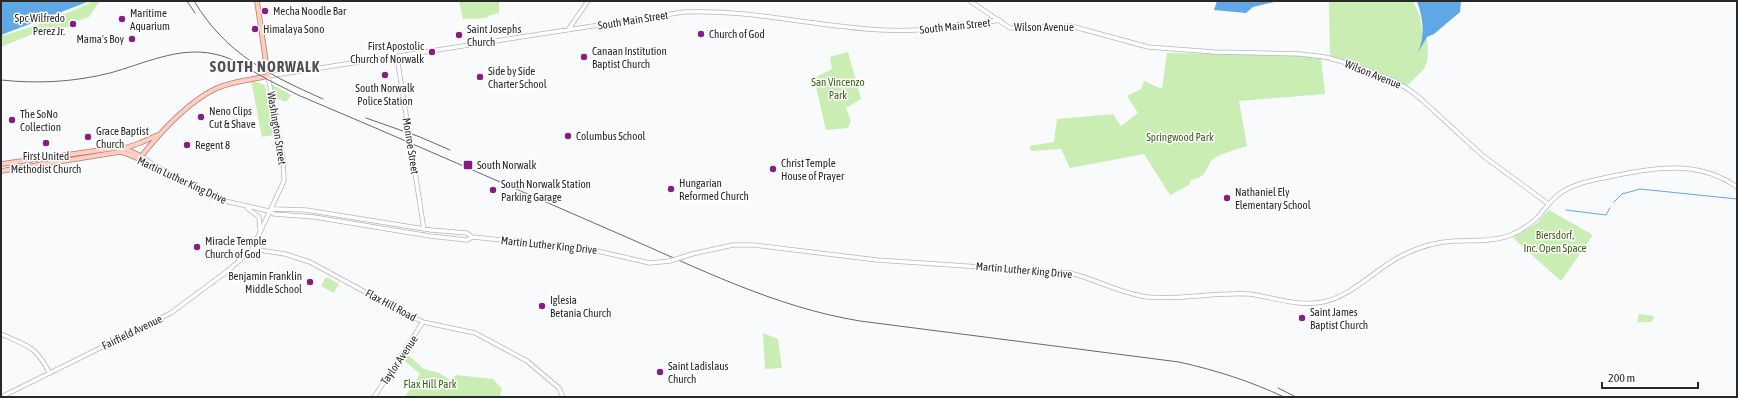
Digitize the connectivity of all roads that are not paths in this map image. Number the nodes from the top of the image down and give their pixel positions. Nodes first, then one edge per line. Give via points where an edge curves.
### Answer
1 (257, 1) edge
2 (588, 1) edge
3 (970, 1) edge
4 (1000, 20) junction
5 (568, 30) junction
6 (397, 57) junction
7 (268, 76) junction
8 (161, 134) junction
9 (123, 148) junction
10 (140, 158) junction
11 (1, 164) edge
12 (1, 171) edge
13 (1737, 188) edge
14 (1547, 204) junction
15 (245, 206) junction
16 (269, 211) junction
17 (424, 229) junction
18 (260, 231) junction
19 (425, 235) junction
20 (472, 237) junction
21 (252, 249) junction
22 (423, 322) junction
23 (1, 334) edge
24 (49, 372) junction
25 (1, 397) edge
26 (374, 397) edge
27 (563, 397) edge

1 - 7 main road, Washington Street
2 - 5 main road
3 - 4 main road
4 - 5 main road, South Main Street via 932,29 882,30 695,12 664,14
4 - 14 main road, Wilson Avenue via 1008,27 1018,28 1071,26 1148,47 1306,55 1351,64 1394,81 1412,92 1482,155
5 - 6 main road, South Main Street
6 - 7 main road, South Main Street
6 - 17 main road, Monroe Street
7 - 8 main road via 216,88 204,95
7 - 16 main road, Washington Street via 284,168 284,181
8 - 9 main road via 140,144
8 - 10 main road
9 - 10 main road
9 - 11 main road
10 - 12 main road, Martin Luther King Drive via 119,152
10 - 15 main road, Martin Luther King Drive via 198,189 225,201
13 - 14 main road via 1720,177 1707,173 1660,167 1582,182 1562,192
14 - 20 main road, Martin Luther King Drive, bridge via 1539,216 1517,232 1499,238 1447,242 1418,249 1388,263 1336,298 1315,303 1241,294 1148,297 1084,276 1064,273 877,260 754,246 733,245 670,261 650,263 584,248
15 - 16 main road, Martin Luther King Drive
15 - 18 main road via 259,217
16 - 17 main road, Martin Luther King Drive via 306,210
16 - 18 main road, Washington Street
16 - 19 main road, Martin Luther King Drive via 274,214 314,217
17 - 19 main road, Monroe Street
17 - 20 main road, Martin Luther King Drive via 467,234
18 - 21 main road, Washington Street
19 - 20 main road, Martin Luther King Drive via 467,240
21 - 22 main road, Flax Hill Road via 285,254 310,262
21 - 24 main road, Fairfield Avenue via 230,269 171,313
22 - 26 main road, Taylor Avenue
22 - 27 main road, Flax Hill Road via 475,333 527,361 559,388
23 - 24 main road via 32,348
24 - 25 main road, Fairfield Avenue

